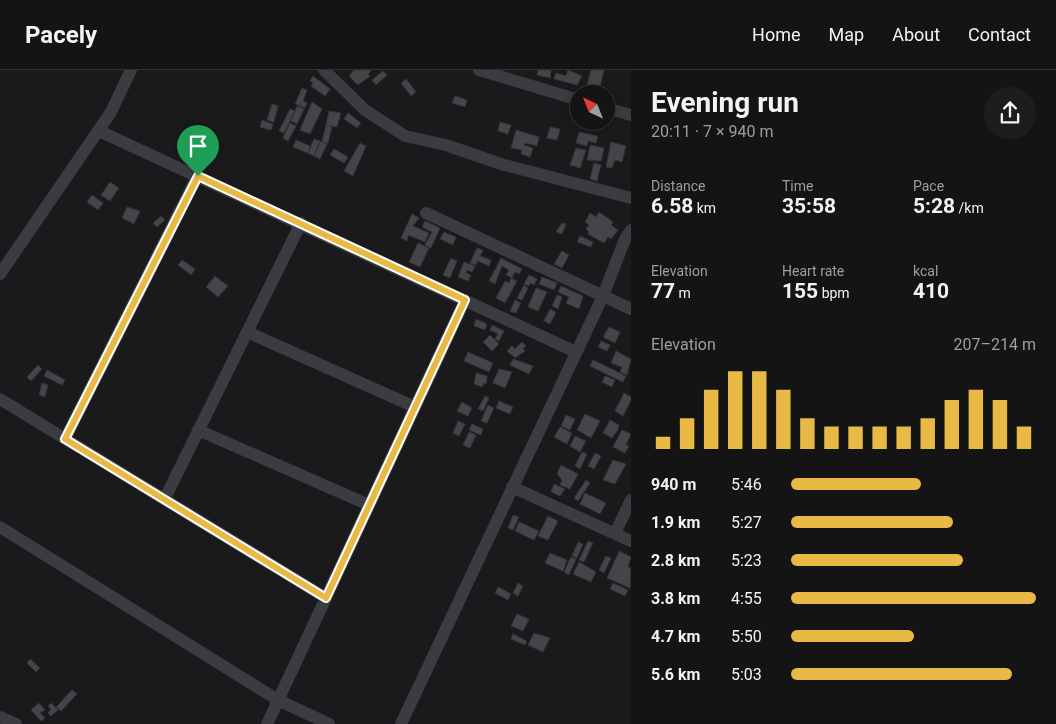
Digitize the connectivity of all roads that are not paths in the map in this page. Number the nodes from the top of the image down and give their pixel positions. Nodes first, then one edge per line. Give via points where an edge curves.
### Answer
1 (131, 70) edge
2 (324, 70) edge
3 (479, 70) edge
4 (570, 97) edge
5 (615, 111) edge
6 (631, 115) edge
7 (99, 131) junction
8 (198, 176) junction
9 (631, 198) edge
10 (426, 213) dead end
11 (301, 223) junction
12 (631, 230) edge
13 (0, 274) edge
14 (602, 296) junction
15 (465, 300) junction
16 (631, 309) edge
17 (247, 332) junction
18 (576, 352) junction
19 (0, 399) edge
20 (415, 407) junction
21 (198, 430) junction
22 (65, 439) junction
23 (512, 487) junction
24 (165, 498) junction
25 (631, 500) edge
26 (369, 505) junction
27 (0, 527) edge
28 (615, 533) junction
29 (631, 541) edge
30 (326, 598) junction
31 (278, 700) junction
32 (0, 717) edge
33 (16, 724) edge
34 (267, 724) edge
35 (329, 724) edge
36 (401, 724) edge

1 - 7 street
2 - 9 street via 366,110 405,136
3 - 4 street
5 - 6 street
7 - 8 street
7 - 13 street
8 - 11 street
8 - 22 street
10 - 14 street
11 - 15 street
11 - 17 street
12 - 14 street
14 - 16 street
14 - 18 street
15 - 18 street
15 - 20 street
17 - 20 street
17 - 21 street
18 - 23 street
19 - 22 street
20 - 26 street
21 - 24 street
21 - 26 street
22 - 24 street
23 - 28 street
23 - 36 street
24 - 30 street
25 - 28 street
26 - 30 street
27 - 31 street
28 - 29 street
30 - 31 street
31 - 34 street
31 - 35 street
32 - 33 street

